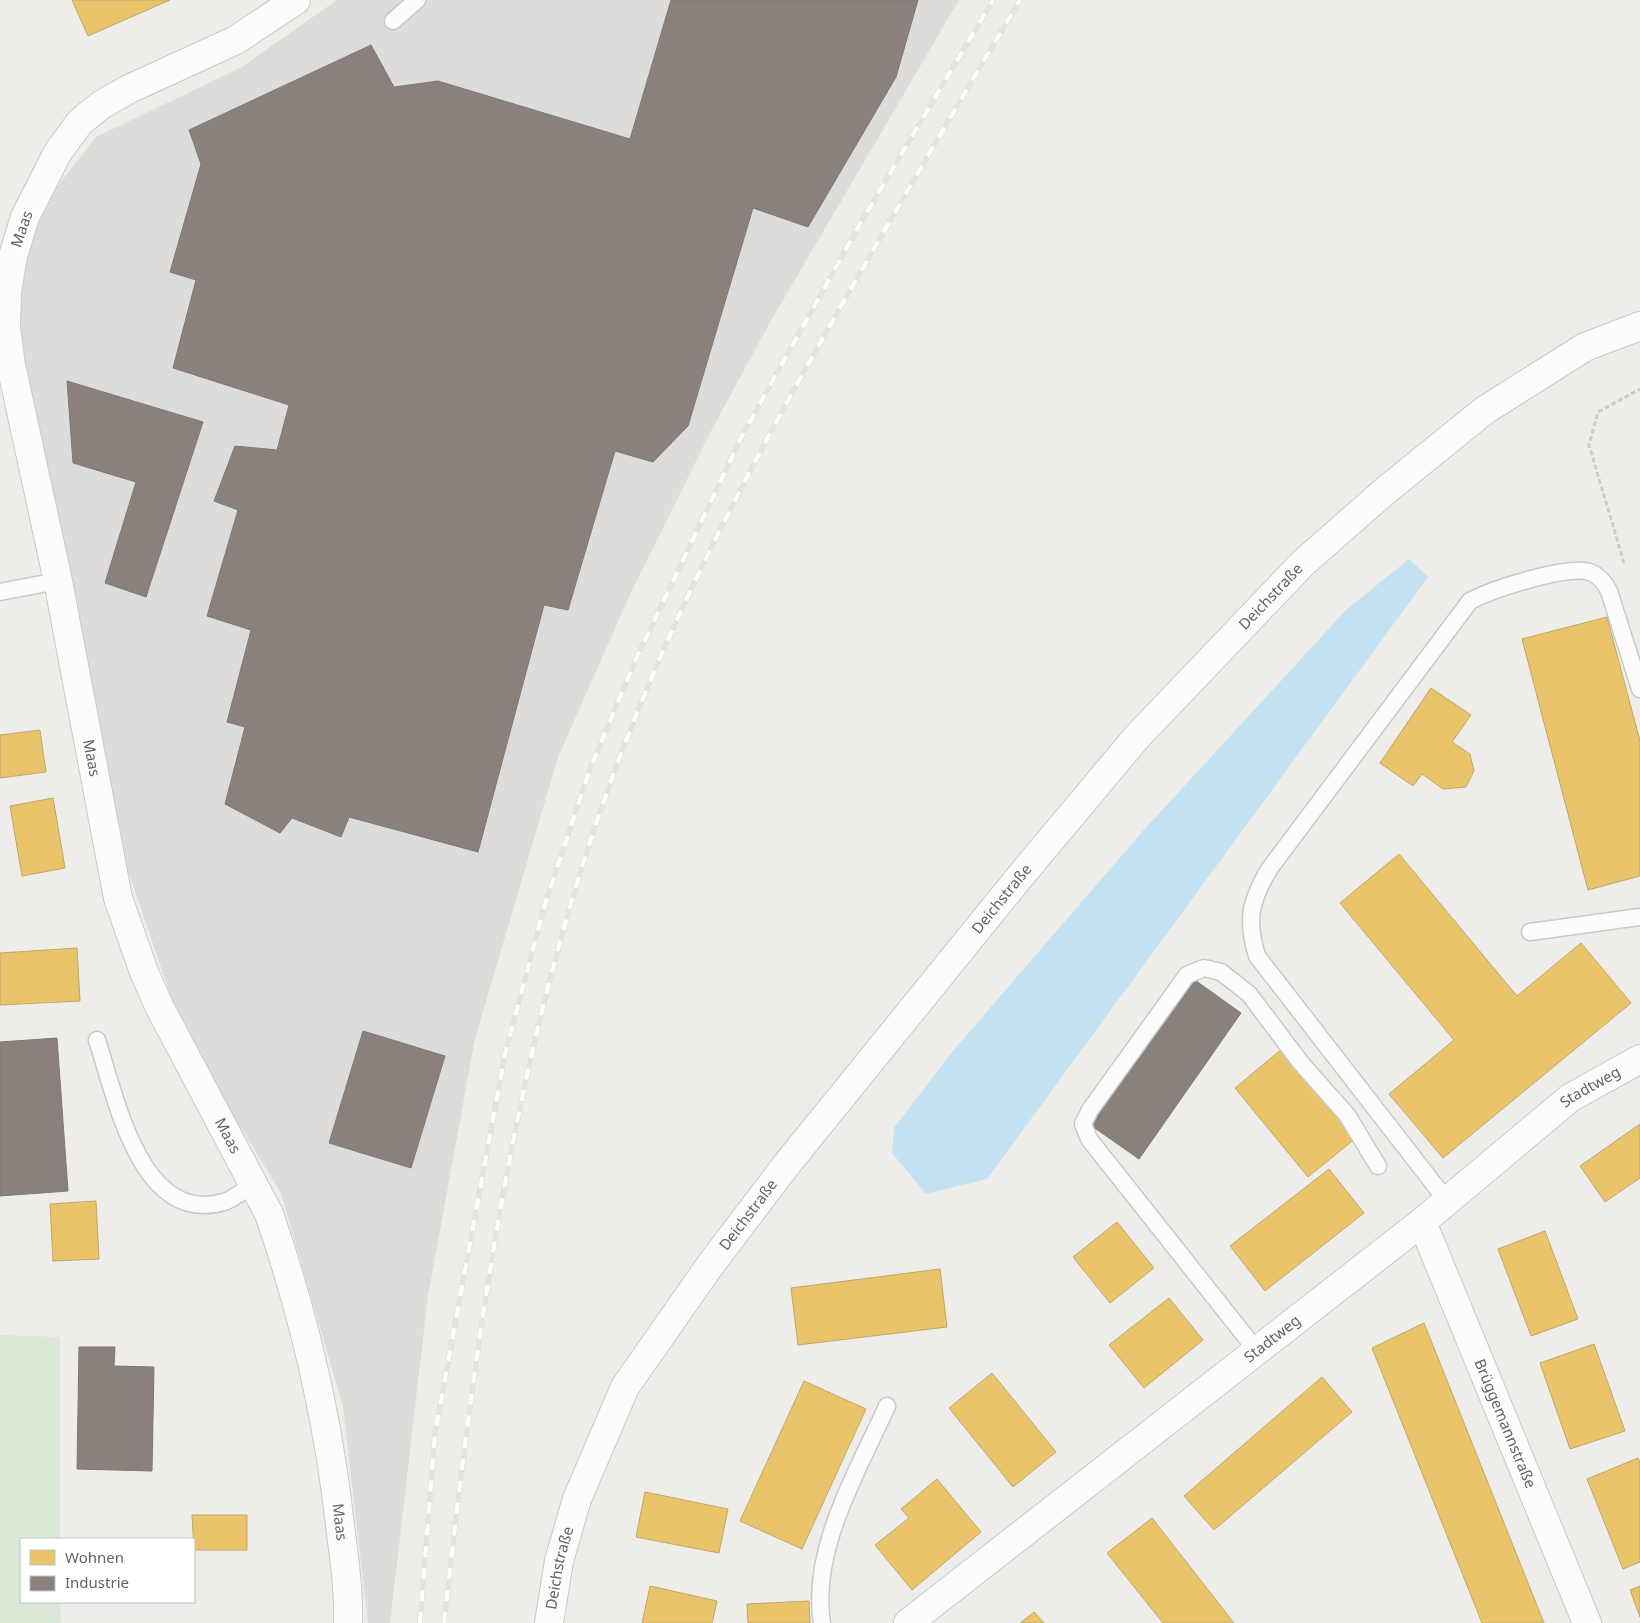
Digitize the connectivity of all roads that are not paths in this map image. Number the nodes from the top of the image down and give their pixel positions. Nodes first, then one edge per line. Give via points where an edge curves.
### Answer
1 (296, 0) edge
2 (417, 0) edge
3 (393, 21) dead end
4 (1640, 326) edge
5 (58, 581) junction
6 (0, 592) edge
7 (1640, 690) edge
8 (1640, 917) edge
9 (1530, 932) dead end
10 (97, 1040) dead end
11 (1640, 1060) edge
12 (1378, 1166) dead end
13 (253, 1184) junction
14 (1447, 1201) junction
15 (1422, 1222) junction
16 (1257, 1351) junction
17 (887, 1406) dead end
18 (348, 1623) edge
19 (549, 1623) edge
20 (822, 1623) edge
21 (908, 1623) edge
22 (1587, 1623) edge

1 - 5 street, Maas via 236,40 129,89 87,116 58,152 25,217 13,256 6,327 11,365
2 - 3 lane
4 - 19 street, Deichstraße via 1585,347 1485,410 1386,491 1303,564 1130,746 787,1164 625,1386 577,1499 559,1561
5 - 6 lane
5 - 13 street, Maas via 118,898 160,1008
7 - 14 lane via 1609,591 1603,580 1591,573 1566,572 1488,592 1470,601 1256,891 1251,911 1251,936 1257,956
8 - 9 lane
10 - 13 lane via 138,1158 153,1180 176,1200 201,1206 225,1202
11 - 14 street, Stadtweg via 1570,1098
12 - 16 lane via 1347,1115 1301,1063 1249,994 1221,972 1204,968 1187,975 1090,1110 1083,1124 1089,1139
13 - 18 street, Maas via 269,1214 280,1247 302,1318 324,1409 342,1547
14 - 15 street, Stadtweg
15 - 16 street, Stadtweg
15 - 22 street, Brüggemannstraße
16 - 21 street, Stadtweg
17 - 20 lane via 836,1521 826,1553 821,1578

